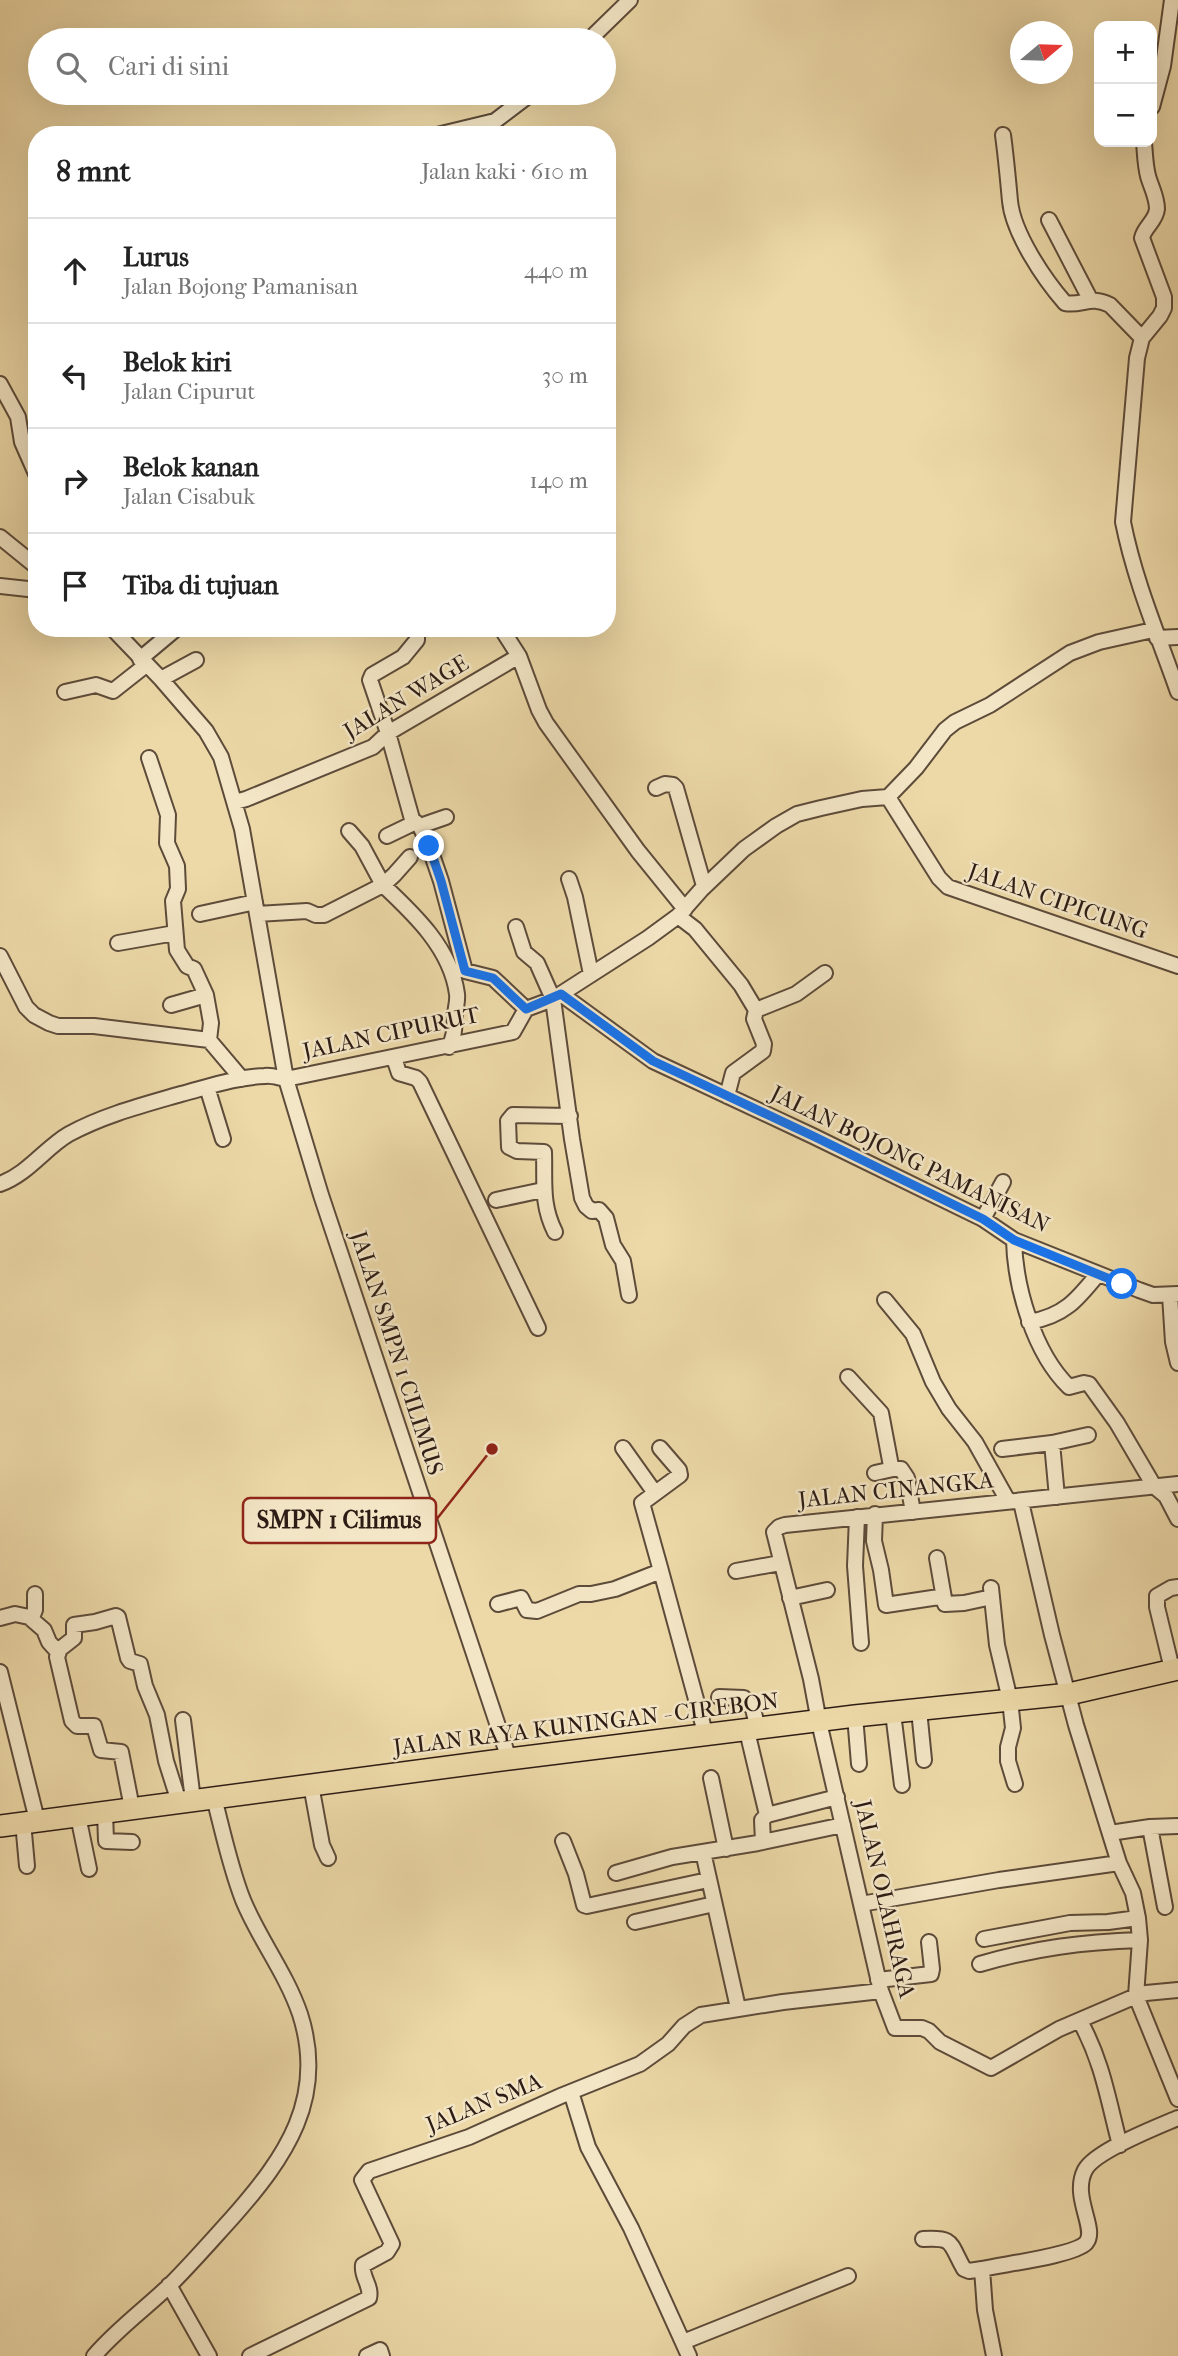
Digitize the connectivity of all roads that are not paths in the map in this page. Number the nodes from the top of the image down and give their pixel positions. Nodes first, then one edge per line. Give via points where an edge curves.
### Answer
1 (630, 0) edge
2 (1171, 0) edge
3 (601, 28) edge
4 (1157, 88) edge
5 (516, 105) edge
6 (490, 126) edge
7 (1003, 135) dead end
8 (1145, 147) edge
9 (1049, 220) dead end
10 (1090, 299) junction
11 (1142, 338) junction
12 (0, 384) edge
13 (28, 456) edge
14 (0, 537) edge
15 (28, 560) edge
16 (0, 586) edge
17 (28, 589) edge
18 (1155, 634) junction
19 (120, 637) edge
20 (168, 637) edge
21 (417, 637) edge
22 (506, 637) edge
23 (1178, 637) edge
24 (519, 656) junction
25 (196, 660) dead end
26 (143, 662) junction
27 (161, 679) junction
28 (65, 692) dead end
29 (1178, 692) edge
30 (388, 733) junction
31 (149, 758) dead end
32 (656, 788) dead end
33 (888, 797) junction
34 (235, 802) junction
35 (446, 817) dead end
36 (417, 825) junction
37 (349, 831) dead end
38 (387, 836) dead end
39 (410, 857) dead end
40 (569, 879) dead end
41 (383, 885) junction
42 (704, 886) junction
43 (256, 908) junction
44 (681, 913) junction
45 (200, 914) dead end
46 (516, 927) dead end
47 (175, 933) junction
48 (118, 943) dead end
49 (0, 957) edge
50 (1178, 966) edge
51 (825, 973) dead end
52 (591, 974) junction
53 (206, 995) junction
54 (557, 997) junction
55 (171, 1005) dead end
56 (526, 1009) junction
57 (756, 1010) junction
58 (209, 1040) junction
59 (449, 1047) junction
60 (394, 1058) junction
61 (242, 1079) junction
62 (286, 1079) junction
63 (207, 1087) junction
64 (727, 1096) junction
65 (570, 1116) junction
66 (223, 1139) dead end
67 (4, 1182) edge
68 (1003, 1182) dead end
69 (544, 1190) junction
70 (496, 1200) dead end
71 (983, 1219) junction
72 (555, 1232) dead end
73 (1014, 1240) junction
74 (1098, 1274) junction
75 (1174, 1295) edge
76 (629, 1296) dead end
77 (885, 1300) dead end
78 (1029, 1322) junction
79 (538, 1328) dead end
80 (1178, 1363) edge
81 (848, 1377) dead end
82 (1088, 1435) dead end
83 (1052, 1443) junction
84 (623, 1448) dead end
85 (660, 1448) dead end
86 (1002, 1449) dead end
87 (893, 1469) junction
88 (875, 1473) dead end
89 (1178, 1484) edge
90 (1154, 1486) junction
91 (655, 1493) junction
92 (1057, 1497) junction
93 (1014, 1501) junction
94 (913, 1512) junction
95 (875, 1514) junction
96 (857, 1517) junction
97 (1178, 1519) edge
98 (937, 1558) dead end
99 (780, 1563) junction
100 (661, 1571) junction
101 (736, 1571) dead end
102 (1178, 1587) edge
103 (827, 1590) dead end
104 (35, 1594) dead end
105 (790, 1598) junction
106 (498, 1604) dead end
107 (945, 1604) junction
108 (29, 1617) junction
109 (0, 1618) edge
110 (861, 1643) dead end
111 (58, 1652) junction
112 (1175, 1669) edge
113 (0, 1672) edge
114 (1069, 1694) junction
115 (719, 1697) dead end
116 (1010, 1700) junction
117 (919, 1710) junction
118 (893, 1713) junction
119 (855, 1716) junction
120 (183, 1720) dead end
121 (819, 1722) junction
122 (752, 1730) junction
123 (706, 1736) junction
124 (509, 1759) junction
125 (923, 1760) dead end
126 (859, 1764) dead end
127 (711, 1778) dead end
128 (311, 1784) junction
129 (1015, 1784) dead end
130 (902, 1786) dead end
131 (837, 1797) junction
132 (195, 1800) junction
133 (132, 1808) junction
134 (105, 1812) junction
135 (767, 1815) junction
136 (78, 1816) junction
137 (30, 1821) junction
138 (843, 1825) junction
139 (0, 1826) edge
140 (1178, 1826) edge
141 (1150, 1827) junction
142 (1110, 1833) junction
143 (563, 1841) dead end
144 (132, 1842) dead end
145 (763, 1842) junction
146 (726, 1849) junction
147 (703, 1852) junction
148 (328, 1858) dead end
149 (1119, 1863) junction
150 (27, 1866) dead end
151 (89, 1870) dead end
152 (616, 1873) dead end
153 (708, 1880) junction
154 (714, 1904) junction
155 (861, 1904) junction
156 (1165, 1907) dead end
157 (1139, 1918) junction
158 (635, 1922) dead end
159 (984, 1939) dead end
160 (1140, 1940) junction
161 (929, 1942) dead end
162 (980, 1964) dead end
163 (879, 1986) junction
164 (1178, 1990) edge
165 (1136, 1996) junction
166 (738, 2008) junction
167 (1080, 2021) junction
168 (571, 2092) junction
169 (1178, 2099) edge
170 (1178, 2118) edge
171 (1121, 2145) junction
172 (923, 2239) dead end
173 (982, 2269) junction
174 (848, 2276) dead end
175 (169, 2285) junction
176 (686, 2349) edge
177 (94, 2356) edge
178 (209, 2356) edge
179 (250, 2356) edge
180 (367, 2356) edge
181 (382, 2356) edge
182 (993, 2356) edge

1 - 3 street
2 - 4 street
5 - 6 street
7 - 10 street via 1010,202 1022,237 1065,303
8 - 11 street via 1157,211 1144,245 1164,308
9 - 10 street
10 - 11 street via 1110,305
11 - 18 street via 1123,522
12 - 13 street via 18,417
14 - 15 street
16 - 17 street
18 - 23 street
18 - 29 street
18 - 33 street via 1099,642 1070,653 955,722
19 - 26 street, JALAN SMPN 1 CILIMUS
20 - 26 street
21 - 30 street via 403,657 370,677
22 - 24 street
24 - 30 street, JALAN WAGE
24 - 44 street via 546,723
25 - 27 street
26 - 27 street, JALAN SMPN 1 CILIMUS
26 - 28 street via 113,691 96,685
27 - 34 street, JALAN SMPN 1 CILIMUS via 216,746
30 - 34 street, JALAN WAGE via 373,747
30 - 36 street
31 - 47 street via 168,815 167,843 177,866
32 - 42 street via 665,784 676,788
33 - 42 street, JALAN CIPURUT via 797,814 744,849
33 - 50 street, JALAN CIPICUNG via 948,887
34 - 43 street, JALAN SMPN 1 CILIMUS
35 - 36 street
36 - 38 street
36 - 56 street via 441,881 465,971 493,978
37 - 41 street
39 - 41 street
40 - 52 street
41 - 43 street via 324,915
41 - 59 street via 432,936 449,966 457,998 456,1034
42 - 44 street, JALAN CIPURUT
43 - 45 street
43 - 62 street, JALAN SMPN 1 CILIMUS
44 - 52 street, JALAN CIPURUT
44 - 57 street
46 - 54 street via 524,952 537,963
47 - 48 street
47 - 53 street via 179,954 194,969
49 - 58 street via 26,1007 49,1023
51 - 57 street via 796,994
52 - 54 street, JALAN CIPURUT
53 - 55 street
53 - 58 street
54 - 56 street, JALAN CIPURUT
54 - 64 street, JALAN BOJONG PAMANISAN via 653,1061
54 - 65 street
56 - 59 street, JALAN CIPURUT via 513,1032
57 - 64 street via 763,1051 733,1073
58 - 61 street
59 - 60 street, JALAN CIPURUT
60 - 62 street, JALAN CIPURUT
60 - 79 street via 399,1073 420,1082
61 - 62 street, JALAN CIPURUT
61 - 63 street, JALAN CIPURUT
62 - 124 street, JALAN SMPN 1 CILIMUS
63 - 66 street
63 - 67 street, JALAN CIPURUT via 133,1108 66,1135 43,1157
64 - 71 street, JALAN BOJONG PAMANISAN
65 - 69 street via 513,1115 508,1121 509,1147 517,1152 544,1152
65 - 76 street via 582,1198 586,1206 606,1218 623,1261
68 - 71 street
69 - 70 street
69 - 72 street
71 - 73 street, JALAN BOJONG PAMANISAN
73 - 74 street, JALAN BOJONG PAMANISAN
73 - 78 street
74 - 75 street, JALAN BOJONG PAMANISAN via 1153,1295
74 - 78 street via 1074,1303
75 - 80 street via 1172,1342
77 - 93 street via 910,1329 949,1409
78 - 90 street via 1066,1384 1089,1384
81 - 87 street via 881,1413
82 - 83 street
83 - 86 street
83 - 92 street
84 - 91 street
85 - 91 street via 680,1475
87 - 88 street
87 - 94 street via 906,1474
89 - 90 street, JALAN CINANGKA
90 - 92 street, JALAN CINANGKA
90 - 97 street via 1166,1496
91 - 100 street via 642,1506
92 - 93 street, JALAN CINANGKA
93 - 94 street, JALAN CINANGKA
93 - 114 street
94 - 95 street, JALAN CINANGKA
95 - 96 street, JALAN CINANGKA
95 - 107 street via 874,1541 886,1605 939,1597
96 - 99 street, JALAN CINANGKA via 779,1527 774,1532
96 - 110 street via 855,1566
98 - 107 street
99 - 101 street
99 - 105 street, JALAN CINANGKA
100 - 106 street via 615,1589 575,1595 537,1611 527,1610 520,1598
100 - 123 street
102 - 112 street via 1157,1597
103 - 105 street
104 - 108 street via 35,1610
105 - 121 street, JALAN CINANGKA
107 - 116 street via 964,1603 992,1592 997,1644
108 - 109 street
108 - 111 street
111 - 132 street via 74,1638 74,1625 118,1616 128,1658 140,1664 157,1715 166,1761
111 - 133 street via 72,1721 77,1726 94,1726 101,1750 121,1752
112 - 114 highway, JALAN RAYA KUNINGAN - CIREBON
113 - 137 street
114 - 116 highway, JALAN RAYA KUNINGAN - CIREBON
114 - 142 street
115 - 122 street via 744,1698 753,1709
116 - 117 highway, JALAN RAYA KUNINGAN - CIREBON
116 - 129 street via 1013,1728 1008,1761
117 - 118 highway, JALAN RAYA KUNINGAN - CIREBON
117 - 125 street
118 - 119 highway, JALAN RAYA KUNINGAN - CIREBON
118 - 130 street
119 - 121 highway, JALAN RAYA KUNINGAN - CIREBON
119 - 126 street
120 - 132 street
121 - 122 highway, JALAN RAYA KUNINGAN - CIREBON
121 - 131 street, JALAN OLAHRAGA
122 - 123 highway, JALAN RAYA KUNINGAN - CIREBON
122 - 135 street via 758,1785
123 - 124 highway, JALAN RAYA KUNINGAN - CIREBON
124 - 128 highway, JALAN RAYA KUNINGAN - CIREBON
127 - 146 street
128 - 132 highway, JALAN RAYA KUNINGAN - CIREBON
128 - 148 street
131 - 135 street
131 - 138 street, JALAN OLAHRAGA
132 - 133 highway, JALAN RAYA KUNINGAN - CIREBON
132 - 175 street via 293,1993 307,2038 307,2092 288,2143 265,2181
133 - 134 highway, JALAN RAYA KUNINGAN - CIREBON
134 - 136 highway, JALAN RAYA KUNINGAN - CIREBON
134 - 144 street via 106,1842
135 - 145 street via 762,1820
136 - 137 highway, JALAN RAYA KUNINGAN - CIREBON
136 - 151 street
137 - 139 highway, JALAN RAYA KUNINGAN - CIREBON
137 - 150 street
138 - 145 street
138 - 155 street, JALAN OLAHRAGA
140 - 141 street
141 - 142 street
141 - 156 street
142 - 149 street
143 - 153 street via 587,1906
145 - 146 street
146 - 147 street
147 - 152 street
147 - 153 street
149 - 155 street
149 - 157 street
153 - 154 street
154 - 158 street
154 - 166 street
155 - 163 street, JALAN OLAHRAGA
157 - 159 street via 1070,1923
157 - 160 street
160 - 162 street via 1085,1941
160 - 165 street
161 - 163 street, JALAN SMA via 930,1974
163 - 166 street, JALAN SMA
163 - 167 street, JALAN OLAHRAGA via 895,2028 922,2028 991,2068
164 - 165 street, JALAN OLAHRAGA
165 - 167 street, JALAN OLAHRAGA
165 - 169 street
166 - 168 street, JALAN SMA via 701,2015 640,2064
167 - 171 street via 1107,2085
168 - 176 street via 588,2147 632,2228
168 - 179 street, JALAN SMA via 469,2137 369,2171 362,2180 392,2244 387,2252 363,2265 369,2298
170 - 171 street
171 - 173 street via 1099,2156 1085,2171 1079,2192 1090,2231 1083,2245
172 - 173 street via 948,2240 964,2269
173 - 182 street
174 - 176 street
175 - 177 street
175 - 178 street
180 - 181 street via 380,2350

